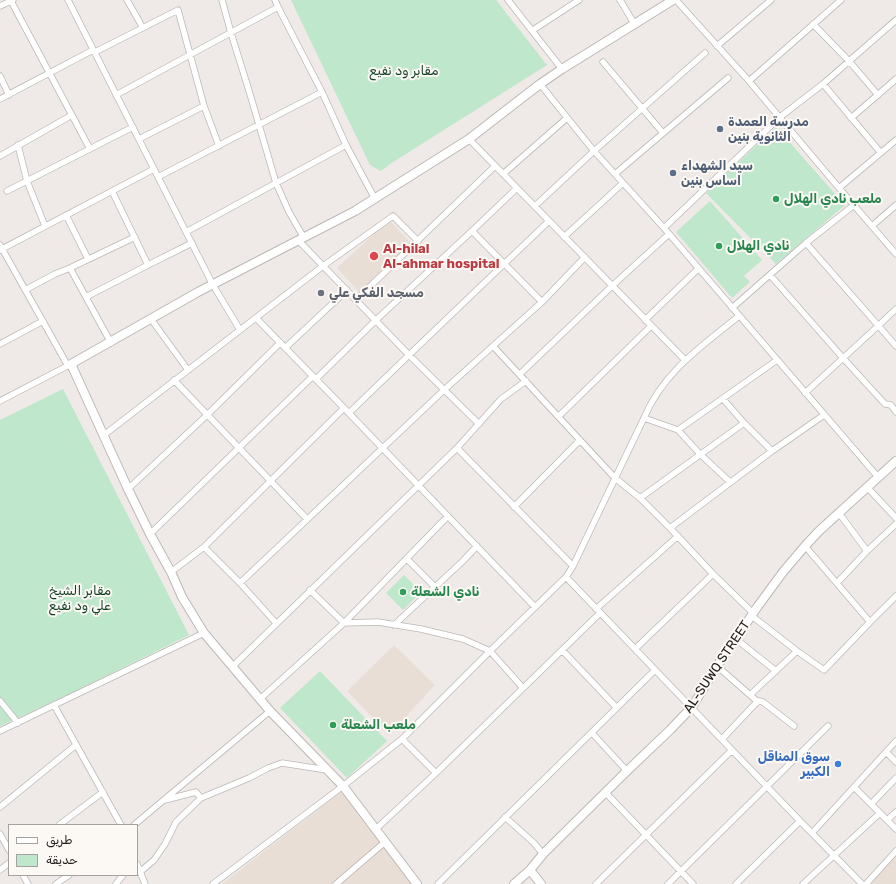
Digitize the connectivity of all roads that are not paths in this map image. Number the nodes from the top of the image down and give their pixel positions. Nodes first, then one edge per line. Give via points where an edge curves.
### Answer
1 (12, 0) edge
2 (68, 0) edge
3 (127, 0) edge
4 (222, 0) edge
5 (275, 0) edge
6 (508, 0) edge
7 (579, 0) edge
8 (620, 0) edge
9 (674, 0) edge
10 (770, 0) edge
11 (841, 0) edge
12 (0, 6) edge
13 (278, 7) junction
14 (896, 20) edge
15 (635, 24) junction
16 (813, 24) junction
17 (143, 28) junction
18 (533, 30) junction
19 (231, 33) junction
20 (717, 46) junction
21 (94, 51) junction
22 (705, 53) dead end
23 (191, 54) junction
24 (849, 61) junction
25 (603, 62) dead end
26 (562, 69) junction
27 (49, 74) junction
28 (0, 76) edge
29 (728, 78) dead end
30 (896, 79) edge
31 (749, 81) junction
32 (540, 84) junction
33 (823, 84) junction
34 (322, 92) junction
35 (9, 94) junction
36 (116, 95) junction
37 (878, 95) junction
38 (0, 100) edge
39 (204, 106) junction
40 (643, 108) junction
41 (72, 115) junction
42 (780, 117) junction
43 (567, 118) junction
44 (851, 118) junction
45 (259, 125) junction
46 (133, 127) junction
47 (663, 132) junction
48 (139, 139) junction
49 (469, 139) junction
50 (896, 140) edge
51 (18, 145) junction
52 (346, 145) junction
53 (219, 146) junction
54 (90, 149) junction
55 (594, 151) junction
56 (881, 153) junction
57 (0, 156) edge
58 (495, 166) junction
59 (154, 169) junction
60 (503, 174) junction
61 (615, 174) junction
62 (158, 177) junction
63 (27, 181) junction
64 (276, 183) junction
65 (623, 183) junction
66 (517, 188) junction
67 (839, 188) junction
68 (7, 191) dead end
69 (112, 191) junction
70 (375, 199) junction
71 (854, 205) junction
72 (896, 205) edge
73 (534, 206) junction
74 (66, 215) junction
75 (549, 221) junction
76 (45, 226) junction
77 (872, 226) junction
78 (664, 228) junction
79 (472, 231) junction
80 (186, 232) junction
81 (669, 234) junction
82 (564, 236) junction
83 (135, 237) junction
84 (301, 239) junction
85 (418, 241) junction
86 (192, 243) junction
87 (806, 243) junction
88 (1, 248) edge
89 (896, 254) edge
90 (584, 258) junction
91 (88, 259) junction
92 (505, 264) junction
93 (148, 265) junction
94 (323, 266) junction
95 (70, 268) junction
96 (698, 269) junction
97 (770, 275) junction
98 (213, 284) junction
99 (612, 286) junction
100 (25, 290) junction
101 (347, 290) junction
102 (86, 297) junction
103 (356, 300) junction
104 (542, 302) junction
105 (732, 308) junction
106 (896, 309) edge
107 (739, 316) junction
108 (256, 318) junction
109 (151, 319) junction
110 (376, 320) junction
111 (645, 320) junction
112 (43, 321) junction
113 (651, 326) junction
114 (878, 326) junction
115 (240, 330) junction
116 (111, 343) junction
117 (0, 344) edge
118 (283, 345) junction
119 (493, 346) junction
120 (896, 346) edge
121 (409, 355) junction
122 (843, 358) junction
123 (685, 360) junction
124 (777, 360) junction
125 (70, 365) junction
126 (188, 370) junction
127 (520, 374) junction
128 (314, 378) junction
129 (174, 380) junction
130 (526, 381) junction
131 (444, 390) junction
132 (805, 392) junction
133 (723, 399) junction
134 (0, 401) edge
135 (344, 408) junction
136 (896, 412) edge
137 (349, 413) junction
138 (207, 415) junction
139 (824, 415) junction
140 (559, 416) junction
141 (644, 418) junction
142 (744, 423) junction
143 (478, 424) junction
144 (678, 430) junction
145 (104, 435) junction
146 (580, 440) junction
147 (239, 448) junction
148 (382, 448) junction
149 (456, 448) junction
150 (772, 451) junction
151 (700, 454) junction
152 (896, 461) edge
153 (878, 477) junction
154 (615, 478) junction
155 (270, 480) junction
156 (730, 482) junction
157 (418, 486) junction
158 (867, 487) junction
159 (128, 489) junction
160 (640, 498) junction
161 (514, 507) junction
162 (839, 513) junction
163 (448, 516) junction
164 (896, 518) edge
165 (307, 519) junction
166 (896, 524) edge
167 (670, 528) junction
168 (150, 534) junction
169 (678, 536) junction
170 (477, 546) junction
171 (805, 546) junction
172 (204, 547) junction
173 (868, 551) junction
174 (407, 559) junction
175 (573, 566) junction
176 (171, 572) junction
177 (713, 574) junction
178 (566, 577) junction
179 (837, 582) junction
180 (240, 583) junction
181 (435, 587) junction
182 (310, 590) junction
183 (896, 596) edge
184 (535, 607) junction
185 (598, 611) junction
186 (752, 615) junction
187 (870, 622) junction
188 (276, 623) junction
189 (344, 623) junction
190 (394, 625) junction
191 (204, 633) junction
192 (736, 639) junction
193 (562, 650) junction
194 (635, 650) junction
195 (490, 651) junction
196 (797, 651) junction
197 (717, 666) junction
198 (232, 667) junction
199 (655, 670) junction
200 (776, 671) junction
201 (523, 688) junction
202 (750, 695) junction
203 (260, 699) junction
204 (0, 701) edge
205 (758, 702) junction
206 (54, 705) junction
207 (692, 707) junction
208 (617, 708) junction
209 (270, 711) junction
210 (18, 723) junction
211 (794, 726) dead end
212 (828, 726) dead end
213 (0, 731) edge
214 (592, 732) junction
215 (402, 738) junction
216 (722, 739) junction
217 (896, 742) edge
218 (76, 745) junction
219 (732, 750) junction
220 (886, 752) junction
221 (896, 762) edge
222 (327, 770) junction
223 (626, 771) junction
224 (436, 773) junction
225 (896, 778) edge
226 (343, 786) junction
227 (767, 786) junction
228 (854, 787) junction
229 (103, 792) junction
230 (605, 792) junction
231 (202, 798) junction
232 (163, 800) junction
233 (872, 804) junction
234 (0, 807) edge
235 (896, 812) edge
236 (880, 813) junction
237 (505, 817) junction
238 (887, 820) junction
239 (800, 821) junction
240 (60, 824) edge
241 (120, 824) edge
242 (135, 824) edge
243 (376, 829) junction
244 (896, 829) edge
245 (812, 833) junction
246 (0, 834) edge
247 (646, 834) junction
248 (385, 842) junction
249 (8, 848) edge
250 (896, 851) edge
251 (543, 854) junction
252 (834, 855) junction
253 (8, 864) edge
254 (138, 867) edge
255 (0, 870) edge
256 (530, 870) junction
257 (140, 872) junction
258 (681, 872) junction
259 (68, 876) edge
260 (122, 876) edge
261 (540, 883) edge
262 (56, 884) edge
263 (116, 884) edge
264 (144, 884) edge
265 (213, 884) edge
266 (336, 884) edge
267 (417, 884) edge
268 (438, 884) edge
269 (514, 884) edge
270 (596, 884) edge
271 (668, 884) edge
272 (693, 884) edge
273 (736, 884) edge
274 (803, 884) edge
275 (862, 884) edge
276 (866, 884) edge

1 - 12 street
1 - 27 street
2 - 21 street
3 - 17 street
4 - 19 street
5 - 13 street
6 - 18 street
7 - 18 street
8 - 15 street
9 - 15 street
9 - 20 street
10 - 20 street
11 - 16 street
13 - 19 street
13 - 34 street
14 - 24 street
15 - 26 street
16 - 24 street
16 - 31 street
17 - 21 street
17 - 23 street via 178,10
18 - 26 street
19 - 23 street
19 - 45 street
20 - 31 street
21 - 27 street
21 - 36 street
22 - 40 street
23 - 36 street
23 - 39 street
24 - 33 street
24 - 37 street
25 - 40 street
26 - 32 street
27 - 35 street
27 - 41 street
28 - 35 street
29 - 47 street
30 - 37 street
31 - 42 street
32 - 43 street
32 - 49 street
33 - 42 street
33 - 44 street
34 - 45 street
34 - 52 street
35 - 38 street
36 - 46 street
37 - 44 street
39 - 48 street
39 - 53 street
40 - 47 street
40 - 55 street
41 - 51 street
41 - 54 street
42 - 67 street
42 - 78 street
43 - 55 street
43 - 60 street
44 - 56 street
45 - 53 street
45 - 64 street
46 - 48 street
46 - 54 street
47 - 61 street
48 - 59 street
49 - 58 street
49 - 70 street
50 - 56 street
51 - 57 street
51 - 63 street
52 - 64 street
52 - 70 street
53 - 62 street
54 - 63 street
55 - 61 street
55 - 73 street
56 - 67 street
58 - 60 street
58 - 85 street
59 - 62 street
59 - 69 street
60 - 66 street
61 - 65 street
62 - 80 street
63 - 68 street
63 - 76 street
64 - 80 street
64 - 84 street
65 - 78 street
65 - 82 street
66 - 73 street
66 - 79 street
67 - 71 street
69 - 74 street
69 - 83 street
70 - 84 street
71 - 77 street
71 - 87 street
72 - 77 street
73 - 75 street
74 - 76 street
74 - 91 street
75 - 82 street
75 - 92 street
76 - 88 street
77 - 89 street
78 - 81 street
79 - 92 street
79 - 110 street
80 - 86 street
81 - 96 street
81 - 99 street
82 - 90 street
83 - 91 street
83 - 93 street
84 - 94 street
84 - 98 street
85 - 94 street via 393,216
85 - 103 street
86 - 93 street
86 - 98 street
87 - 97 street
87 - 114 street
88 - 100 street
90 - 99 street
90 - 104 street
91 - 95 street
92 - 104 street
92 - 121 street
93 - 102 street
94 - 101 street
94 - 108 street
95 - 100 street
95 - 102 street
96 - 105 street
96 - 111 street
97 - 105 street
97 - 122 street
98 - 109 street
98 - 115 street
99 - 111 street
99 - 127 street
100 - 112 street
101 - 103 street
101 - 118 street
102 - 116 street
103 - 110 street
104 - 119 street
105 - 107 street
106 - 114 street
107 - 123 street
107 - 124 street
108 - 115 street
108 - 118 street
109 - 116 street
109 - 126 street
110 - 121 street
110 - 128 street
111 - 113 street
112 - 117 street
112 - 125 street
113 - 123 street
113 - 140 street
114 - 120 street
114 - 122 street
115 - 126 street
116 - 125 street
118 - 128 street
118 - 138 street
119 - 127 street
119 - 131 street
121 - 131 street
121 - 137 street
122 - 132 street
122 - 136 street via 885,404 891,405
123 - 141 street via 664,383
124 - 132 street
124 - 133 street
125 - 134 street
125 - 145 street
126 - 129 street
127 - 130 street
128 - 135 street
128 - 147 street
129 - 138 street
129 - 145 street
130 - 140 street
130 - 143 street via 501,399
131 - 143 street
131 - 148 street
132 - 139 street
133 - 142 street
133 - 144 street
135 - 137 street
135 - 155 street
137 - 148 street
138 - 147 street
138 - 159 street
139 - 150 street
139 - 153 street
140 - 146 street
141 - 144 street
141 - 154 street
142 - 150 street
142 - 151 street
143 - 149 street
144 - 151 street
145 - 159 street
146 - 154 street
146 - 161 street
147 - 155 street
147 - 168 street
148 - 157 street
148 - 165 street
149 - 157 street
149 - 161 street
150 - 156 street
151 - 156 street
151 - 160 street
152 - 153 street, AL-SUWQ STREET
153 - 158 street, AL-SUWQ STREET
154 - 160 street
154 - 175 street
155 - 165 street
155 - 172 street
156 - 167 street
157 - 163 street
157 - 182 street
158 - 162 street, AL-SUWQ STREET
158 - 164 street
159 - 168 street
160 - 167 street
161 - 175 street
162 - 171 street, AL-SUWQ STREET
162 - 173 street
163 - 170 street
163 - 174 street
165 - 180 street
166 - 173 street
167 - 169 street
168 - 176 street
169 - 177 street
169 - 185 street
170 - 181 street
170 - 184 street
171 - 179 street
171 - 186 street, AL-SUWQ STREET
172 - 176 street
172 - 180 street
173 - 179 street
174 - 181 street
174 - 189 street
175 - 178 street
176 - 191 street via 182,597
177 - 186 street
177 - 194 street
178 - 184 street
178 - 185 street
179 - 187 street
180 - 188 street
181 - 190 street
182 - 188 street
182 - 189 street
183 - 187 street
184 - 195 street
185 - 193 street
185 - 194 street
186 - 192 street, AL-SUWQ STREET
186 - 196 street
187 - 196 street via 824,670
188 - 198 street
189 - 190 street via 378,622
189 - 203 street
190 - 195 street via 463,639
191 - 198 street
191 - 206 street
192 - 197 street, AL-SUWQ STREET
192 - 200 street
193 - 201 street
193 - 208 street
194 - 199 street
195 - 201 street
195 - 215 street
196 - 200 street
197 - 202 street
197 - 207 street, AL-SUWQ STREET
198 - 203 street
199 - 207 street
199 - 208 street
200 - 202 street
201 - 224 street
202 - 205 street
203 - 209 street
204 - 210 street
205 - 211 street via 763,702
205 - 216 street
206 - 210 street
206 - 218 street
207 - 216 street
207 - 223 street, AL-SUWQ STREET
208 - 214 street
209 - 222 street
209 - 232 street
210 - 213 street
212 - 227 street
214 - 223 street
214 - 237 street
215 - 224 street
215 - 226 street
216 - 219 street
217 - 220 street
218 - 229 street
218 - 234 street
219 - 227 street
219 - 247 street
220 - 221 street
220 - 228 street
222 - 226 street
222 - 231 street via 282,763
223 - 230 street, AL-SUWQ STREET
224 - 243 street
225 - 233 street
226 - 243 street
226 - 265 street
227 - 239 street
227 - 258 street
228 - 233 street
228 - 245 street
229 - 240 street
229 - 241 street
230 - 247 street
230 - 251 street, AL-SUWQ STREET
231 - 232 street via 196,792
231 - 257 street via 176,822 154,860
232 - 242 street
233 - 236 street
235 - 238 street
236 - 238 street
236 - 252 street
237 - 251 street
237 - 268 street
238 - 244 street
239 - 245 street
239 - 273 street
243 - 248 street
245 - 252 street
246 - 249 street
247 - 258 street
247 - 270 street
248 - 266 street
248 - 267 street
250 - 276 street
251 - 256 street, AL-SUWQ STREET
252 - 274 street
252 - 275 street
253 - 255 street
254 - 257 street
256 - 261 street
256 - 269 street, AL-SUWQ STREET
257 - 264 street
258 - 271 street
258 - 272 street
259 - 262 street
260 - 263 street

